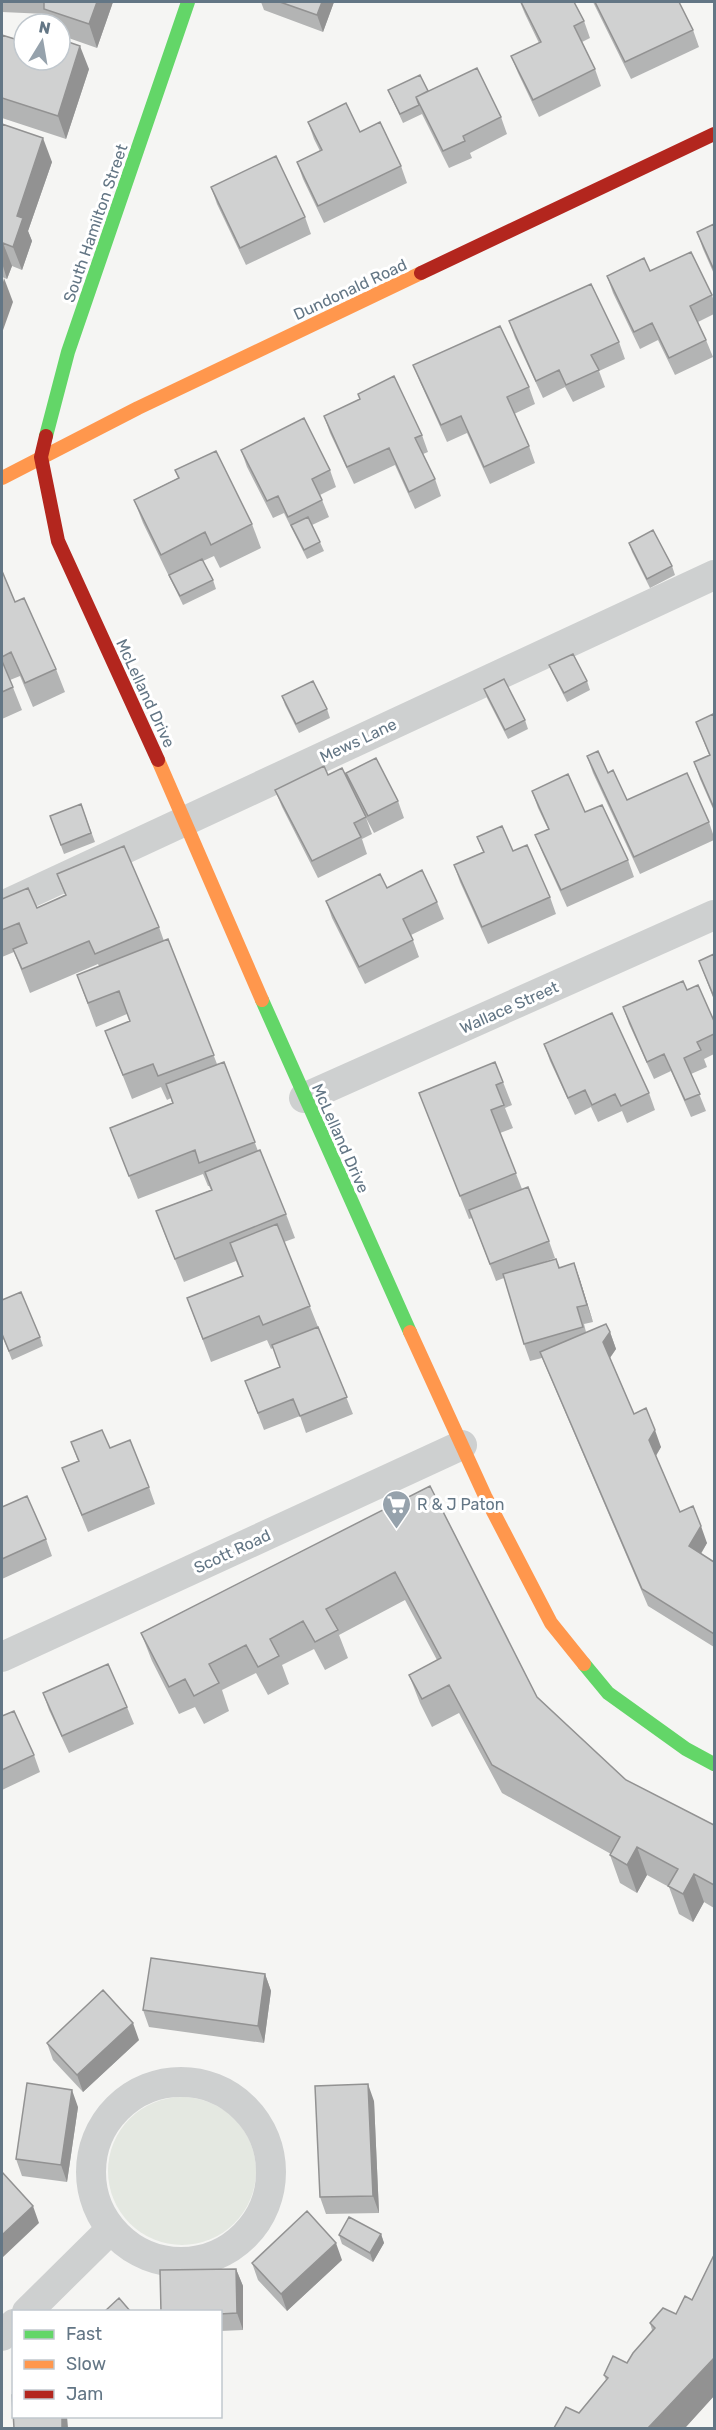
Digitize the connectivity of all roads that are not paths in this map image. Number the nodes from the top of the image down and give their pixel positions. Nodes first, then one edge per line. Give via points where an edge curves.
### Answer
1 (188, 2) edge
2 (714, 134) edge
3 (41, 457) junction
4 (2, 478) edge
5 (714, 575) edge
6 (186, 820) junction
7 (2, 906) edge
8 (714, 915) edge
9 (304, 1098) junction
10 (462, 1445) junction
11 (2, 1657) edge
12 (714, 1764) edge
13 (111, 2229) junction
14 (29, 2310) edge

1 - 3 street, South Hamilton Street via 68,352
2 - 3 street, Dundonald Road
3 - 4 street, Dundonald Road
3 - 6 street, McLelland Drive via 58,542
5 - 6 street, Mews Lane
6 - 7 street, Mews Lane
6 - 9 street, McLelland Drive
8 - 9 street, Wallace Street
9 - 10 street, McLelland Drive
10 - 11 street, Scott Road
10 - 12 street, McLelland Drive via 551,1623 608,1693 686,1749
13 - 13 street via 136,2251 173,2262 206,2260 240,2241 261,2216 272,2184 268,2147 243,2106 207,2085 169,2082 138,2092 112,2113 96,2142 90,2176 95,2202
13 - 14 street

